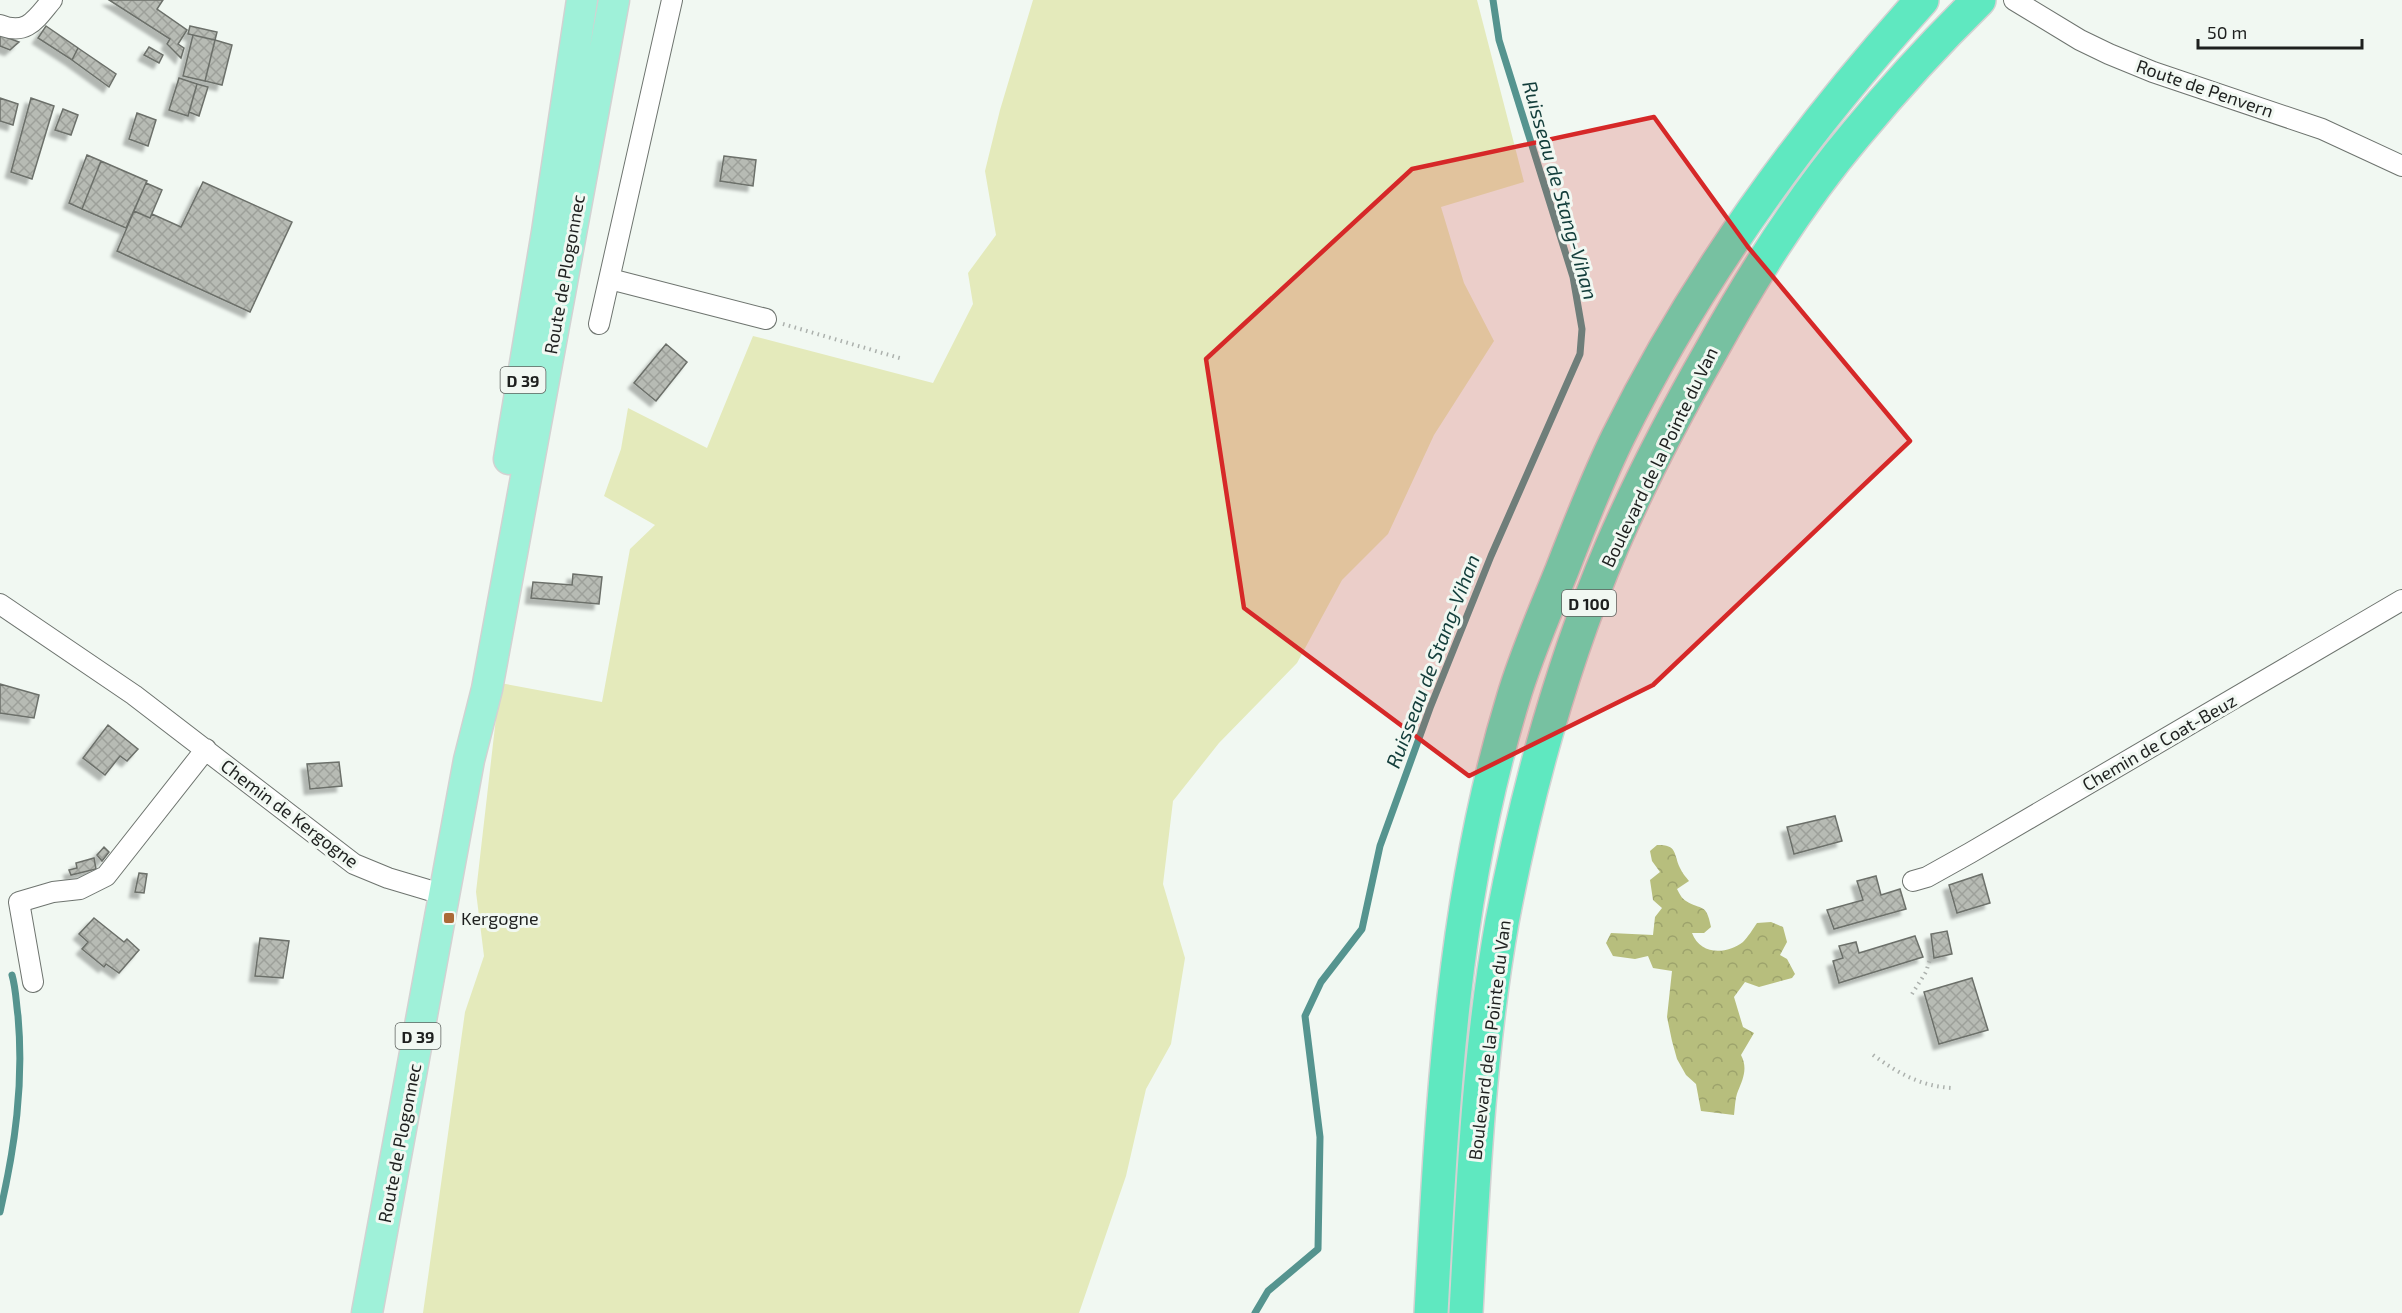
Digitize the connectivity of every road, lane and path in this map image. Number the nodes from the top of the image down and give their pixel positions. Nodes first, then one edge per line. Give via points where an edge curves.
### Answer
1 (52, 0) edge
2 (582, 0) edge
3 (614, 0) edge
4 (672, 0) edge
5 (1922, 0) edge
6 (1979, 0) edge
7 (2014, 0) edge
8 (1, 26) edge
9 (2402, 165) edge
10 (610, 279) junction
11 (766, 319) joint
12 (599, 324) dead end
13 (903, 359) dead end
14 (2402, 600) edge
15 (0, 604) edge
16 (206, 749) junction
17 (469, 760) junction
18 (1913, 881) dead end
19 (445, 895) junction
20 (1931, 956) dead end
21 (33, 982) dead end
22 (1912, 994) dead end
23 (1873, 1055) dead end
24 (1952, 1088) dead end
25 (367, 1313) edge
26 (1431, 1313) edge
27 (1466, 1313) edge

1 - 8 street via 28,26
2 - 17 main road, Route de Plogonnec / D 39 via 494,543 474,690
3 - 17 main road, Route de Plogonnec / D 39 via 487,689
4 - 10 street
5 - 26 highway, Boulevard de la Pointe du Van / D 100 via 1791,158 1680,323 1613,448 1513,697 1479,836 1458,959 1441,1134
6 - 27 highway, Boulevard de la Pointe du Van / D 100 via 1855,135 1773,248 1684,398 1589,603 1534,774 1502,922 1483,1065
7 - 9 street, Route de Penvern via 2099,49 2153,72 2322,129
10 - 11 street
10 - 12 street
11 - 13 path
14 - 18 street, Chemin de Coat-Beuz via 1970,853
15 - 16 street, Chemin de Kergogne
16 - 19 street, Chemin de Kergogne via 354,864
16 - 21 street, Chemin de Kergogne via 106,876 80,889 19,902
17 - 19 main road, Route de Plogonnec / D 39
19 - 25 main road, Route de Plogonnec / D 39
20 - 22 path
23 - 24 path via 1908,1078

